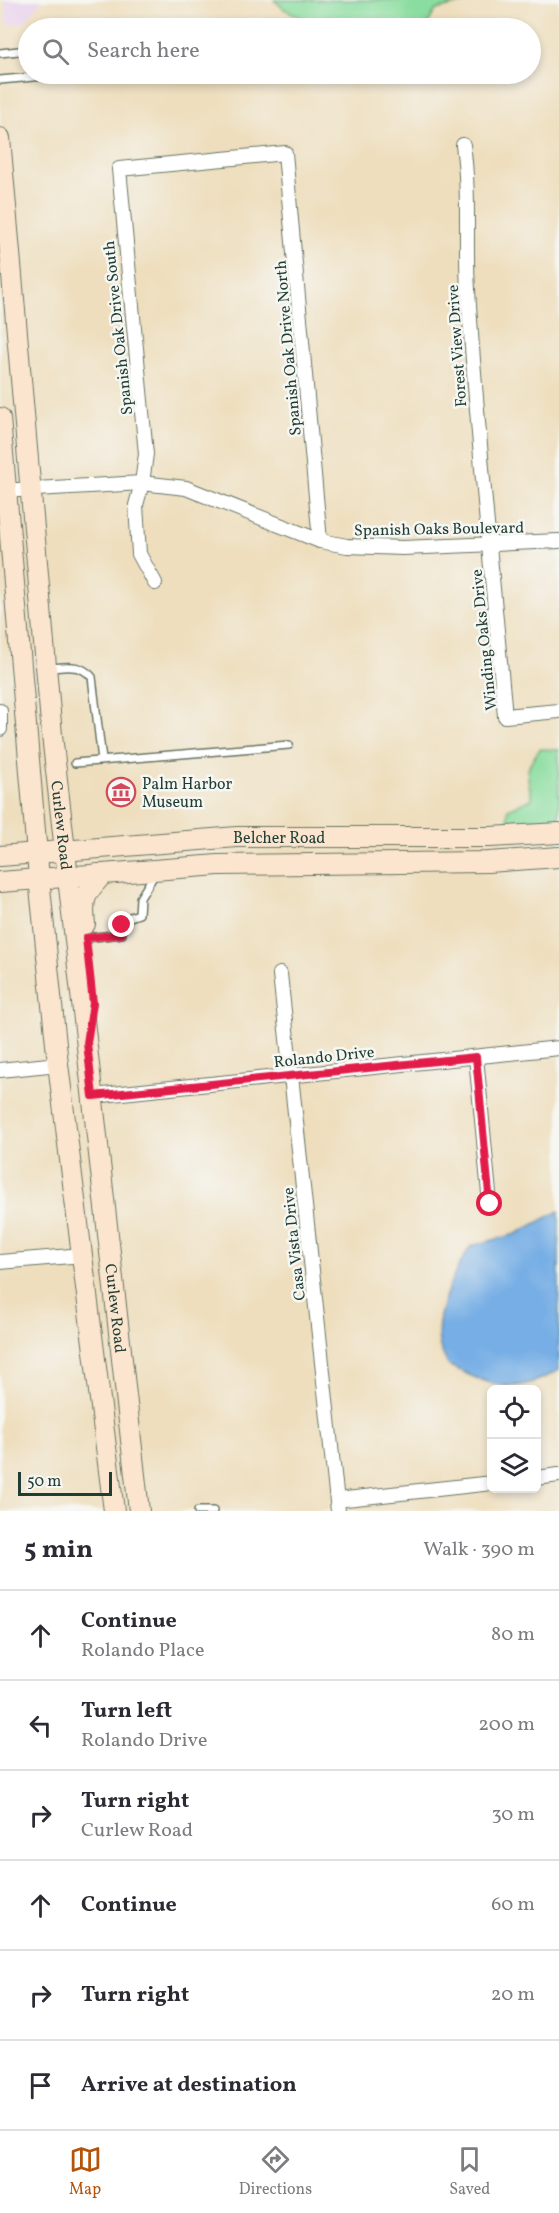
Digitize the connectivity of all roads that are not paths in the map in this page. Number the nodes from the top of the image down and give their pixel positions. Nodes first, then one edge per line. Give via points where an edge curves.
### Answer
1 (18, 51) edge
2 (0, 53) edge
3 (18, 78) edge
4 (0, 80) edge
5 (0, 138) edge
6 (463, 145) dead end
7 (119, 169) joint
8 (0, 418) edge
9 (142, 483) junction
10 (31, 489) junction
11 (3, 491) edge
12 (320, 541) junction
13 (559, 541) edge
14 (489, 545) junction
15 (155, 583) dead end
16 (18, 629) junction
17 (47, 668) junction
18 (0, 711) edge
19 (559, 711) edge
20 (0, 729) edge
21 (289, 745) dead end
22 (102, 760) junction
23 (75, 763) dead end
24 (35, 816) junction
25 (61, 821) junction
26 (559, 833) edge
27 (345, 837) junction
28 (559, 857) edge
29 (44, 862) edge
30 (157, 870) junction
31 (0, 871) edge
32 (102, 875) junction
33 (0, 882) edge
34 (0, 891) edge
35 (42, 903) junction
36 (86, 938) junction
37 (280, 974) dead end
38 (87, 1043) junction
39 (559, 1048) edge
40 (476, 1057) junction
41 (58, 1064) junction
42 (0, 1070) edge
43 (292, 1076) junction
44 (93, 1096) junction
45 (100, 1170) junction
46 (490, 1204) dead end
47 (83, 1255) junction
48 (0, 1262) edge
49 (104, 1427) junction
50 (132, 1454) junction
51 (559, 1475) edge
52 (541, 1477) edge
53 (487, 1484) edge
54 (337, 1506) edge
55 (114, 1511) edge
56 (125, 1511) edge
57 (139, 1511) edge
58 (198, 1511) edge
59 (213, 1511) edge

1 - 2 lane
3 - 4 lane
5 - 10 main road, Curlew Road
6 - 14 street, Forest View Drive via 468,176 468,289
7 - 9 street, Spanish Oak Drive South via 146,454
7 - 12 street, Spanish Oak Drive North via 285,153
8 - 11 main road, Curlew Road
9 - 10 street, Spanish Oaks Boulevard
9 - 12 street, Spanish Oaks Boulevard via 186,488
9 - 15 street, Spanish Oak Drive South via 136,506 140,554
10 - 11 street, Spanish Oaks Boulevard
10 - 17 main road, Curlew Road
11 - 16 main road, Curlew Road
12 - 14 street, Spanish Oaks Boulevard via 403,548
13 - 14 street, Spanish Oaks Boulevard
14 - 19 street, Winding Oaks Drive via 505,716
16 - 24 main road, Curlew Road
16 - 29 main road via 33,674 45,815
17 - 22 lane via 77,666 92,676
17 - 25 main road, Curlew Road
18 - 20 street
21 - 22 lane
22 - 23 lane
24 - 29 main road, Curlew Road
24 - 29 main road via 22,841
25 - 27 main road via 82,836 236,824
25 - 29 main road, Curlew Road
26 - 27 main road, Belcher Road
27 - 29 main road, Belcher Road via 237,837
28 - 30 main road, Belcher Road via 488,862 218,865
29 - 31 main road
29 - 32 main road, Belcher Road
29 - 33 main road, Belcher Road
29 - 35 main road, Curlew Road
29 - 38 main road, Curlew Road
29 - 45 main road via 58,909 80,1096
30 - 32 main road, Belcher Road
30 - 36 lane via 140,898 139,914 122,925 122,934
32 - 36 main road via 87,891 82,906
34 - 35 main road via 17,890
35 - 41 main road, Curlew Road
36 - 38 main road via 93,1003
37 - 43 street, Casa Vista Drive
38 - 44 main road, Curlew Road
39 - 40 street, Rolando Drive
40 - 43 street, Rolando Drive
40 - 46 street
41 - 42 street
41 - 47 main road, Curlew Road
43 - 44 street, Rolando Drive
43 - 54 street, Casa Vista Drive
44 - 45 main road, Curlew Road
45 - 50 main road, Curlew Road
47 - 48 street
47 - 49 main road, Curlew Road
47 - 50 main road via 99,1279 117,1406
49 - 55 main road, Curlew Road
49 - 56 main road via 120,1468
50 - 57 main road, Curlew Road
51 - 52 street
53 - 54 street
58 - 59 lane

